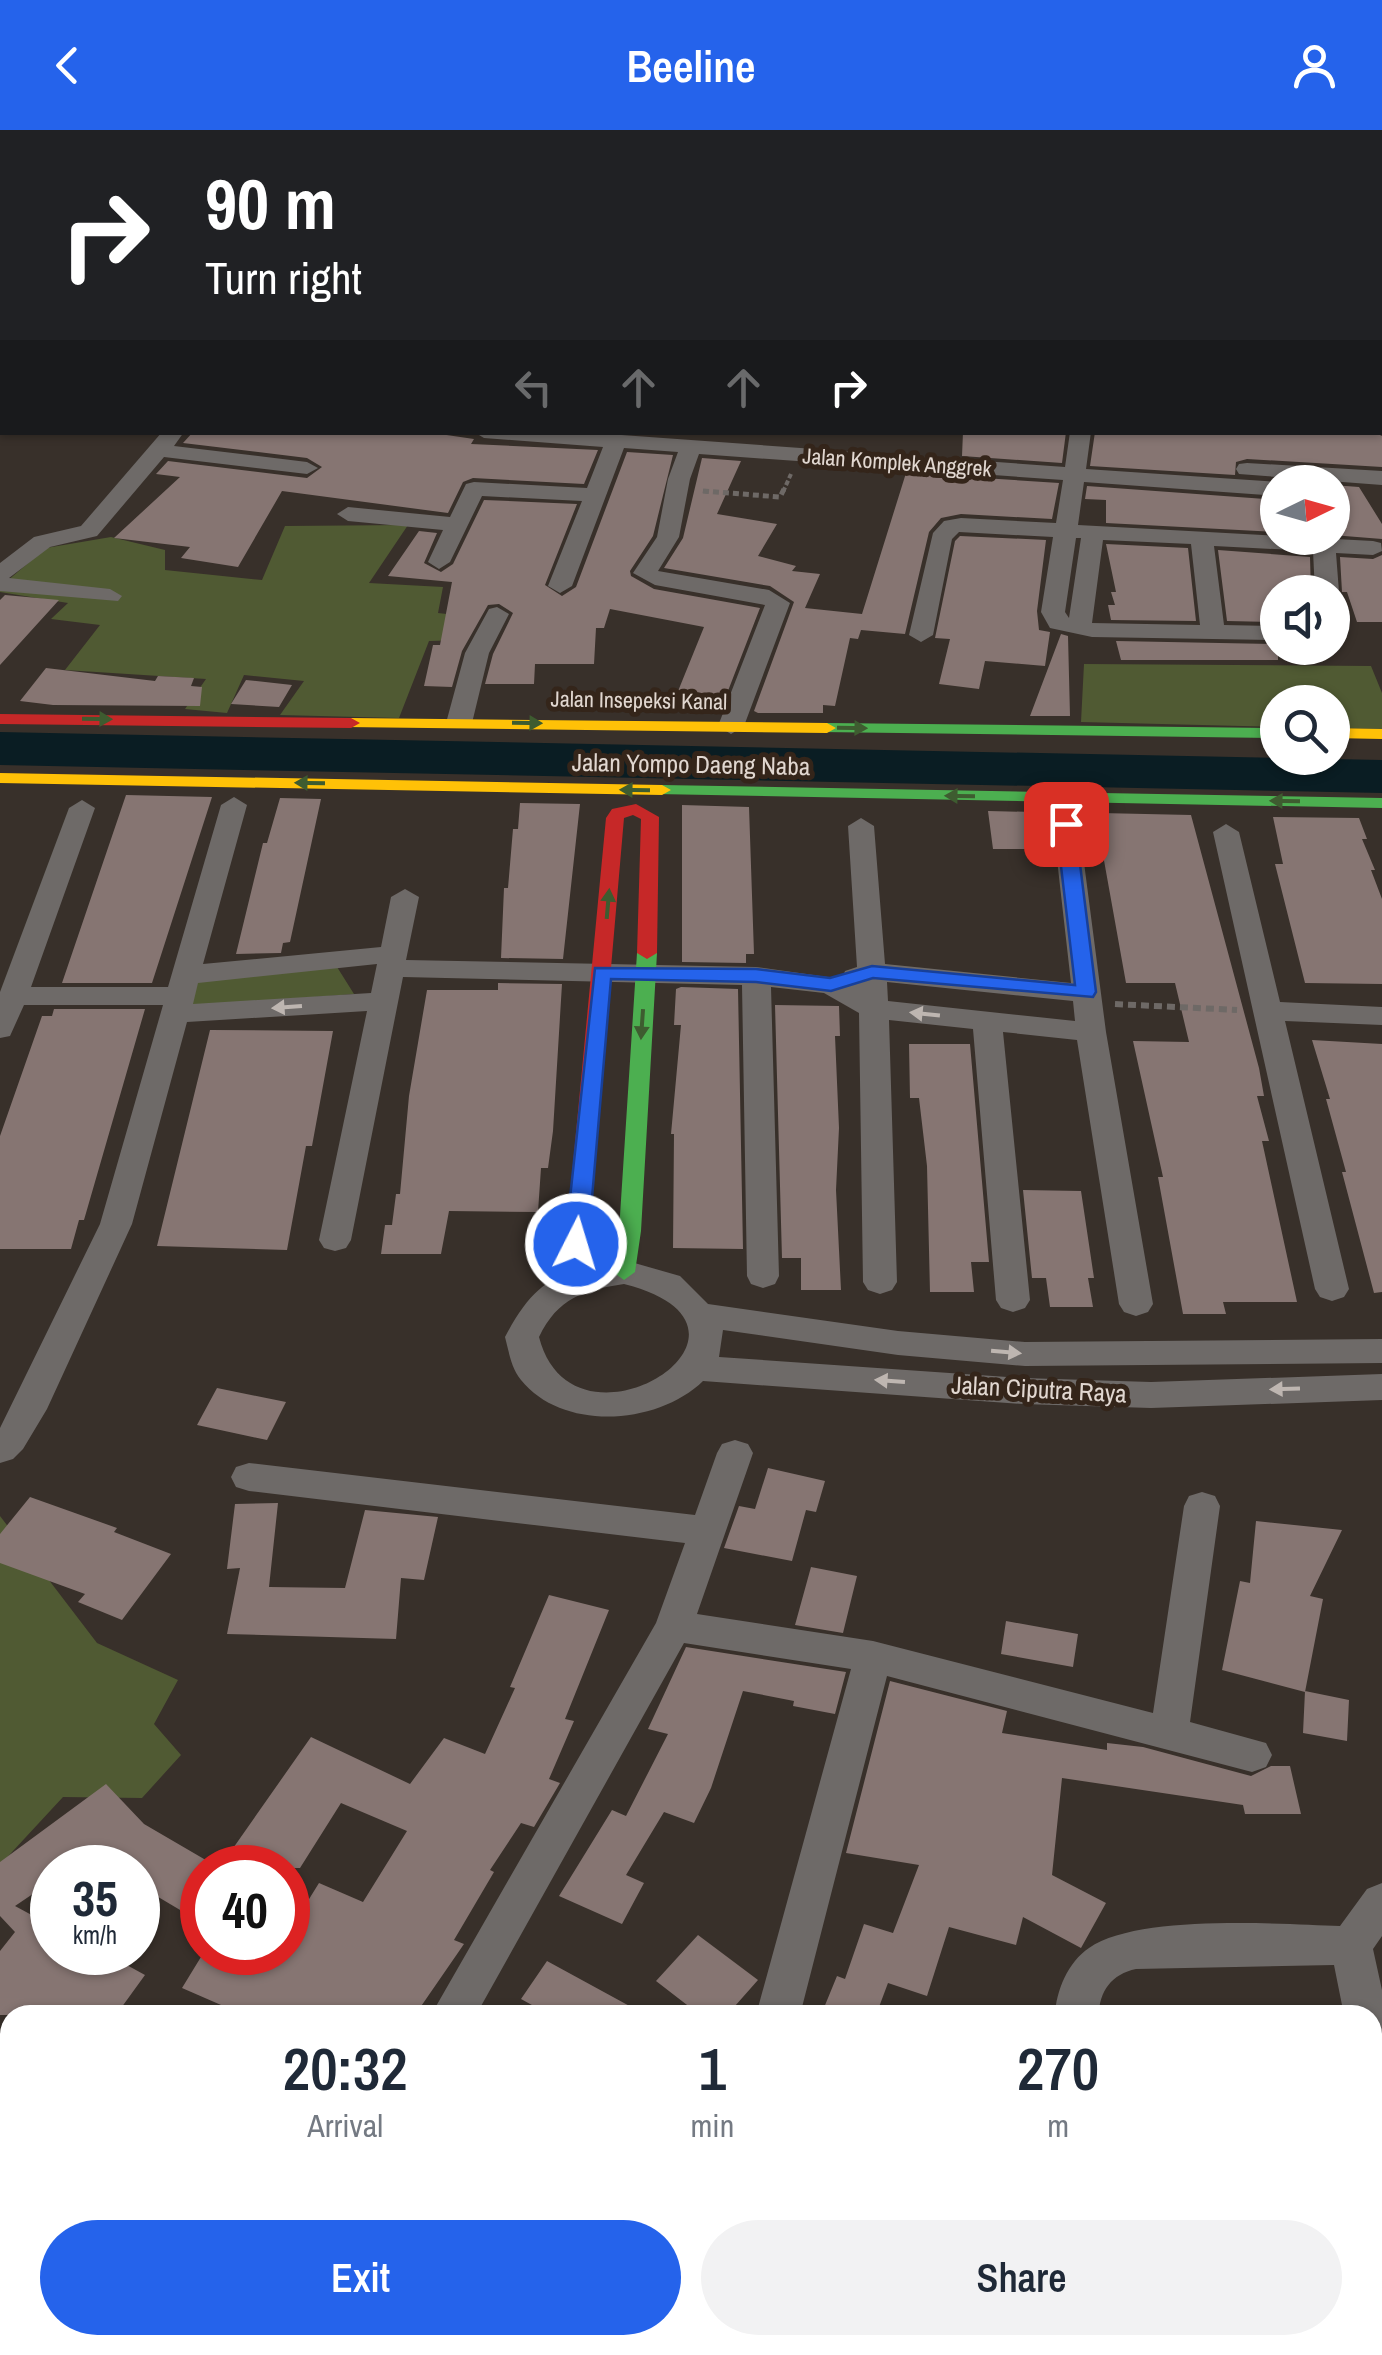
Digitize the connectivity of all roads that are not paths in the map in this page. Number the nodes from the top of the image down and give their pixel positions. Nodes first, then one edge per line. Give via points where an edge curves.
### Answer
1 (171, 435) edge
2 (524, 435) edge
3 (1081, 435) edge
4 (751, 437) edge
5 (778, 440) edge
6 (616, 442) junction
7 (690, 447) junction
8 (157, 450) junction
9 (1077, 466) junction
10 (308, 468) dead end
11 (1382, 478) edge
12 (1260, 479) edge
13 (1350, 482) edge
14 (1260, 488) edge
15 (1350, 489) edge
16 (595, 496) junction
17 (1382, 497) edge
18 (348, 514) dead end
19 (455, 524) junction
20 (1064, 529) junction
21 (1093, 531) junction
22 (1202, 538) junction
23 (1260, 541) edge
24 (1350, 547) edge
25 (1373, 548) dead end
26 (439, 562) dead end
27 (0, 574) edge
28 (0, 584) edge
29 (560, 586) dead end
30 (110, 596) dead end
31 (497, 614) dead end
32 (1079, 630) junction
33 (1212, 632) junction
34 (1260, 632) edge
35 (922, 635) dead end
36 (0, 718) edge
37 (458, 722) junction
38 (730, 726) junction
39 (1260, 734) edge
40 (1350, 734) edge
41 (1382, 734) edge
42 (0, 778) edge
43 (1382, 803) edge
44 (234, 805) dead end
45 (82, 808) dead end
46 (1066, 824) dead end
47 (861, 826) dead end
48 (1226, 832) dead end
49 (406, 896) dead end
50 (393, 961) junction
51 (872, 972) junction
52 (602, 973) junction
53 (646, 974) junction
54 (756, 976) junction
55 (831, 984) junction
56 (180, 995) junction
57 (13, 996) junction
58 (1086, 997) junction
59 (384, 1001) junction
60 (874, 1008) junction
61 (1268, 1011) junction
62 (1382, 1016) edge
63 (988, 1020) junction
64 (0, 1030) edge
65 (1092, 1032) junction
66 (335, 1240) dead end
67 (624, 1272) junction
68 (763, 1276) dead end
69 (573, 1280) junction
70 (880, 1282) dead end
71 (1332, 1289) dead end
72 (1012, 1300) dead end
73 (1136, 1304) dead end
74 (701, 1315) junction
75 (1382, 1352) edge
76 (696, 1368) junction
77 (1382, 1387) edge
78 (0, 1450) edge
79 (735, 1453) dead end
80 (250, 1477) dead end
81 (1202, 1506) dead end
82 (706, 1531) junction
83 (674, 1626) junction
84 (873, 1657) junction
85 (1168, 1735) junction
86 (1252, 1755) dead end
87 (1382, 1902) edge
88 (1351, 1946) junction
89 (459, 2005) edge
90 (781, 2005) edge
91 (1076, 2005) edge
92 (1364, 2005) edge

1 - 8 street
2 - 6 street, Jalan Komplek Anggrek
3 - 9 street
4 - 5 street, Jalan Komplek Anggrek
4 - 7 street, Jalan Komplek Anggrek
5 - 9 street, Jalan Komplek Anggrek
5 - 9 street, Jalan Komplek Anggrek via 800,455
6 - 7 street, Jalan Komplek Anggrek
6 - 16 street
7 - 38 street via 668,537 647,576 778,603
8 - 10 street
8 - 27 street via 89,530 42,542
9 - 12 street, Jalan Komplek Anggrek
9 - 14 street, Jalan Komplek Anggrek
9 - 20 street
11 - 13 street
15 - 17 street
16 - 19 street via 478,488
16 - 29 street
18 - 19 street
19 - 26 street
20 - 21 street
20 - 32 street via 1053,612 1058,623
20 - 35 street via 960,524 946,530
21 - 22 street
21 - 32 street
22 - 23 street
22 - 33 street
24 - 25 street
28 - 30 street
31 - 37 street via 482,633
32 - 33 street
33 - 34 street
36 -> 37 street, Jalan Insepeksi Kanal
37 -> 38 street, Jalan Insepeksi Kanal
38 -> 39 street, Jalan Insepeksi Kanal via 1144,740
40 - 41 street
43 -> 42 street, Jalan Yompo Daeng Naba via 1155,791
44 - 56 street
45 - 57 street
46 - 58 street
47 - 51 street
48 - 61 street
49 - 50 street
50 - 52 street
50 - 56 street
50 - 59 street
51 - 55 street
51 - 58 street
51 - 60 street
52 - 53 street
52 -> 53 street via 615,818 636,809 650,817
52 - 69 street
53 - 54 street
53 -> 67 street
54 - 55 street
54 - 68 street
55 - 60 street
56 - 57 street
59 -> 56 street
56 - 78 street via 116,1224 30,1409
57 - 64 street
58 - 65 street
59 - 66 street
63 -> 60 street
60 - 70 street
61 - 62 street
61 - 71 street
63 - 65 street
63 - 72 street
65 - 73 street
67 - 69 street
67 - 74 street via 671,1285
69 - 76 street via 538,1303 522,1337 532,1372 566,1397 614,1406 662,1396
74 -> 75 street, Jalan Ciputra Raya via 1025,1354
74 - 76 street via 706,1342
77 -> 76 street, Jalan Ciputra Raya via 1133,1394
79 - 82 street
80 - 82 street
81 - 85 street
82 - 83 street
83 - 84 street
83 - 89 street
84 - 85 street
84 - 90 street
85 - 86 street
87 - 88 street
88 - 91 street via 1144,1948 1114,1955 1084,1982
88 - 92 street

